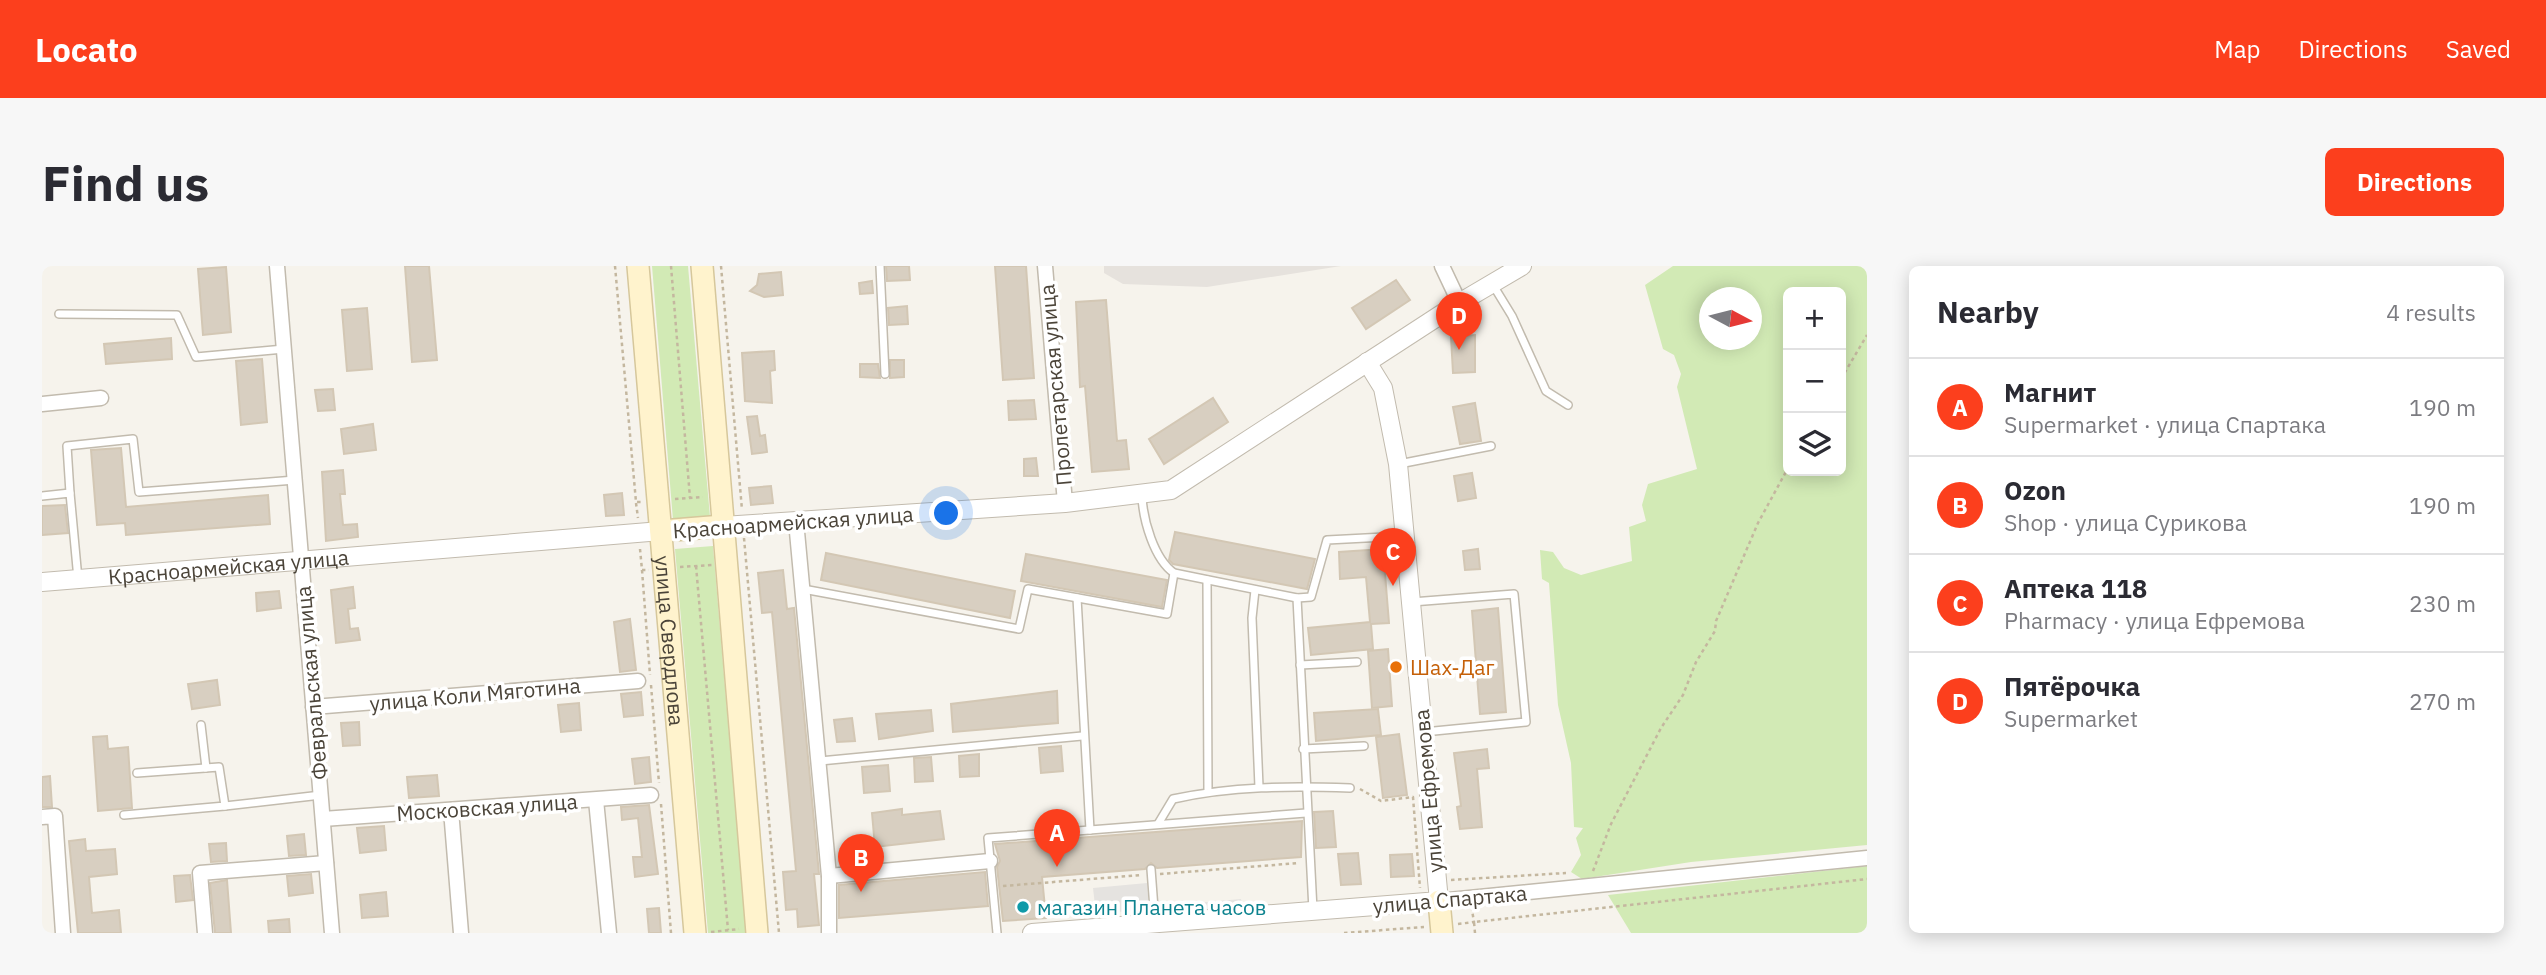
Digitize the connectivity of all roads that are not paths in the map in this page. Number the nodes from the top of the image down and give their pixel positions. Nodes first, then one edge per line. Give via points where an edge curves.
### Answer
1 (277, 266) edge
2 (638, 266) edge
3 (702, 266) edge
4 (880, 266) edge
5 (1045, 266) edge
6 (1442, 266) edge
7 (1521, 266) edge
8 (1492, 285) junction
9 (1459, 302) junction
10 (59, 314) dead end
11 (284, 349) junction
12 (1367, 362) junction
13 (885, 374) dead end
14 (102, 398) dead end
15 (42, 404) edge
16 (1568, 405) dead end
17 (1491, 446) dead end
18 (1398, 464) junction
19 (295, 480) junction
20 (71, 493) junction
21 (1142, 495) junction
22 (42, 496) edge
23 (1065, 503) junction
24 (796, 522) junction
25 (733, 525) junction
26 (661, 531) junction
27 (1405, 536) junction
28 (301, 560) junction
29 (1174, 573) junction
30 (78, 579) junction
31 (1207, 580) junction
32 (42, 582) edge
33 (803, 589) junction
34 (1255, 590) junction
35 (1077, 598) junction
36 (1297, 598) junction
37 (1411, 602) junction
38 (1357, 662) dead end
39 (1300, 665) junction
40 (638, 681) dead end
41 (313, 708) junction
42 (201, 725) dead end
43 (1423, 732) junction
44 (1082, 736) junction
45 (1364, 746) dead end
46 (1303, 749) junction
47 (820, 761) junction
48 (206, 768) junction
49 (137, 773) dead end
50 (1304, 786) junction
51 (1259, 787) junction
52 (1350, 788) road end
53 (1208, 792) junction
54 (657, 793) road end
55 (321, 795) junction
56 (596, 800) junction
57 (225, 806) junction
58 (451, 810) junction
59 (1306, 813) junction
60 (124, 815) dead end
61 (42, 817) edge
62 (323, 819) junction
63 (1158, 824) junction
64 (1090, 830) junction
65 (1867, 858) edge
66 (990, 861) junction
67 (326, 863) junction
68 (1151, 869) dead end
69 (829, 876) junction
70 (1429, 892) junction
71 (1313, 911) junction
72 (1155, 922) junction
73 (764, 929) edge
74 (1102, 930) edge
75 (63, 933) edge
76 (205, 933) edge
77 (332, 933) edge
78 (461, 933) edge
79 (609, 933) edge
80 (695, 933) edge
81 (829, 933) edge
82 (997, 933) edge
83 (1032, 933) edge
84 (1441, 933) edge

1 - 11 street, Февральская улица
2 - 26 main road, улица Свердлова
3 - 25 main road
4 - 13 lane
5 - 23 street, Пролетарская улица
6 - 9 street
7 - 8 street, Красноармейская улица
8 - 9 street, Красноармейская улица
8 - 16 lane via 1512,316 1546,391
9 - 12 street, Красноармейская улица
10 - 11 lane via 177,314 196,357
11 - 19 street, Февральская улица
12 - 18 street, улица Ефремова via 1383,388
12 - 21 street, Красноармейская улица via 1190,480 1171,490
14 - 15 street
17 - 18 lane
18 - 27 street, улица Ефремова
19 - 20 lane via 139,492 133,439 67,446
19 - 28 street, Февральская улица
20 - 22 lane
20 - 30 lane
21 - 23 street, Красноармейская улица
21 - 29 lane via 1162,565
23 - 24 street, Красноармейская улица
24 - 25 street, Красноармейская улица
24 - 33 street
25 - 26 main road, Красноармейская улица
25 - 73 main road
26 - 28 street, Красноармейская улица
26 - 80 main road, улица Свердлова
27 - 36 lane via 1327,540 1311,597
27 - 37 street, улица Ефремова
28 - 30 street, Красноармейская улица
28 - 41 street, Февральская улица
29 - 31 lane
29 - 35 lane via 1167,614
30 - 32 street, Красноармейская улица
31 - 34 lane
31 - 53 lane
33 - 35 lane via 1019,629 1028,589
33 - 47 street
34 - 36 lane
34 - 51 lane via 1252,618
35 - 44 lane
36 - 39 lane
37 - 43 street, улица Ефремова
37 - 43 lane via 1514,594 1517,619 1526,722
38 - 39 lane
39 - 46 lane
40 - 41 street, улица Коли Мяготина
41 - 55 street, Февральская улица
42 - 48 lane
43 - 70 street, улица Ефремова
44 - 47 lane
44 - 64 lane
45 - 46 lane
46 - 50 lane
47 - 69 street
48 - 49 lane
48 - 57 lane via 219,767
50 - 51 lane
50 - 52 lane
50 - 59 lane
51 - 53 lane
53 - 63 lane via 1173,799
54 - 56 street, Московская улица
55 - 57 lane
55 - 62 street, Февральская улица
56 - 58 street, Московская улица
56 - 79 street
57 - 60 lane
58 - 62 street, Московская улица
58 - 78 street
59 - 63 lane
59 - 71 lane
61 - 75 street via 55,816
62 - 67 street, Февральская улица
63 - 64 lane
64 - 66 lane via 988,838
65 - 70 street, улица Спартака
66 - 69 street
66 - 82 lane
67 - 76 street via 200,873
67 - 77 street, Февральская улица
68 - 72 lane
69 - 81 street
70 - 71 street, улица Спартака
70 - 84 main road, улица Ефремова
71 - 72 street, улица Спартака
72 - 74 street, улица Спартака
74 - 83 street, улица Спартака

